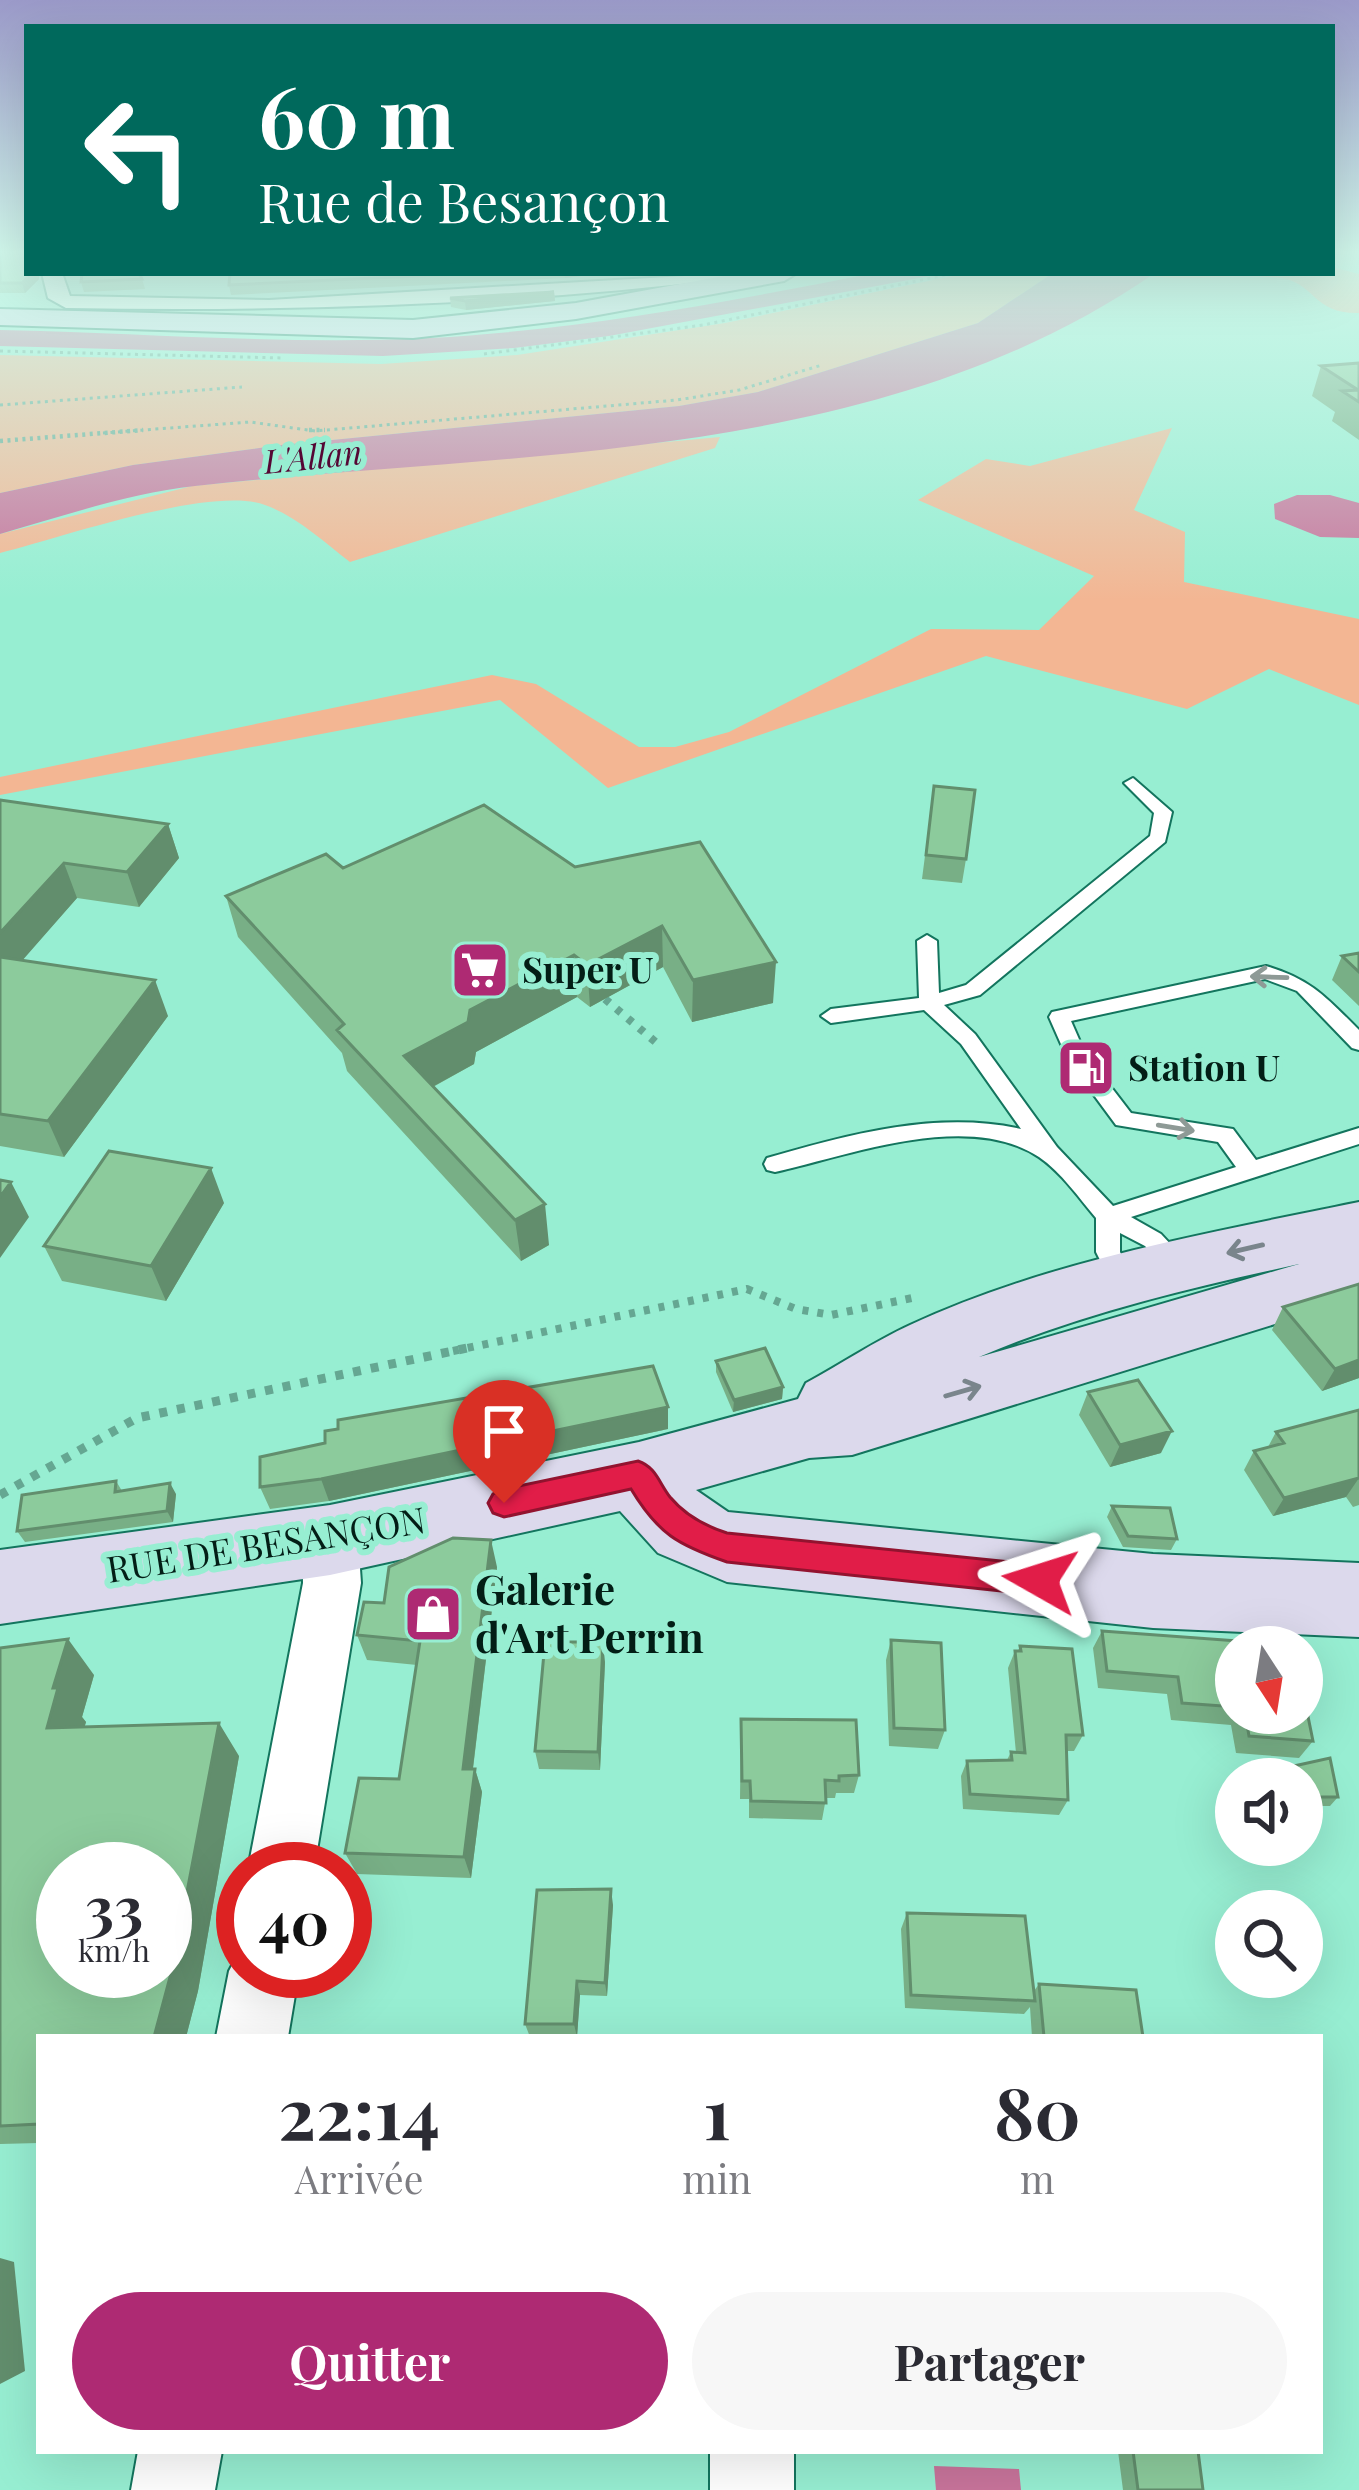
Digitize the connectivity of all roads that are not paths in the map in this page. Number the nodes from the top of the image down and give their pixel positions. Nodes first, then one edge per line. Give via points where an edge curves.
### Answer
1 (1133, 783) dead end
2 (927, 941) dead end
3 (929, 1003) junction
4 (831, 1016) dead end
5 (1359, 1043) edge
6 (1359, 1136) edge
7 (1048, 1151) junction
8 (776, 1164) dead end
9 (1252, 1171) junction
10 (1108, 1216) junction
11 (1359, 1226) edge
12 (1359, 1272) edge
13 (1162, 1291) junction
14 (638, 1474) junction
15 (330, 1540) junction
16 (0, 1587) edge
17 (1359, 1600) edge
18 (286, 1842) edge
19 (259, 1998) edge
20 (253, 2034) edge
21 (179, 2454) edge
22 (752, 2454) edge
23 (173, 2490) edge
24 (752, 2490) edge

1 - 3 lane via 1163,812 1159,838 973,989
2 - 3 lane
3 - 4 lane
3 - 7 lane via 968,1039
5 -> 9 lane via 1304,986 1266,972 1059,1017 1075,1055 1124,1120 1225,1135
6 - 9 lane
7 - 8 lane via 1012,1134 949,1128
7 - 10 lane
9 - 10 lane
10 - 13 lane via 1108,1252
10 - 13 lane via 1154,1240
11 -> 13 main road, RUE DE BESANÇON
12 - 13 main road, RUE DE BESANÇON
13 - 14 main road, RUE DE BESANÇON via 852,1424 809,1427
14 - 15 main road, RUE DE BESANÇON
14 - 17 main road via 691,1535 727,1547 1153,1592
15 - 16 main road, RUE DE BESANÇON
15 - 18 street via 332,1583
19 - 20 street
21 - 23 street
22 - 24 street

